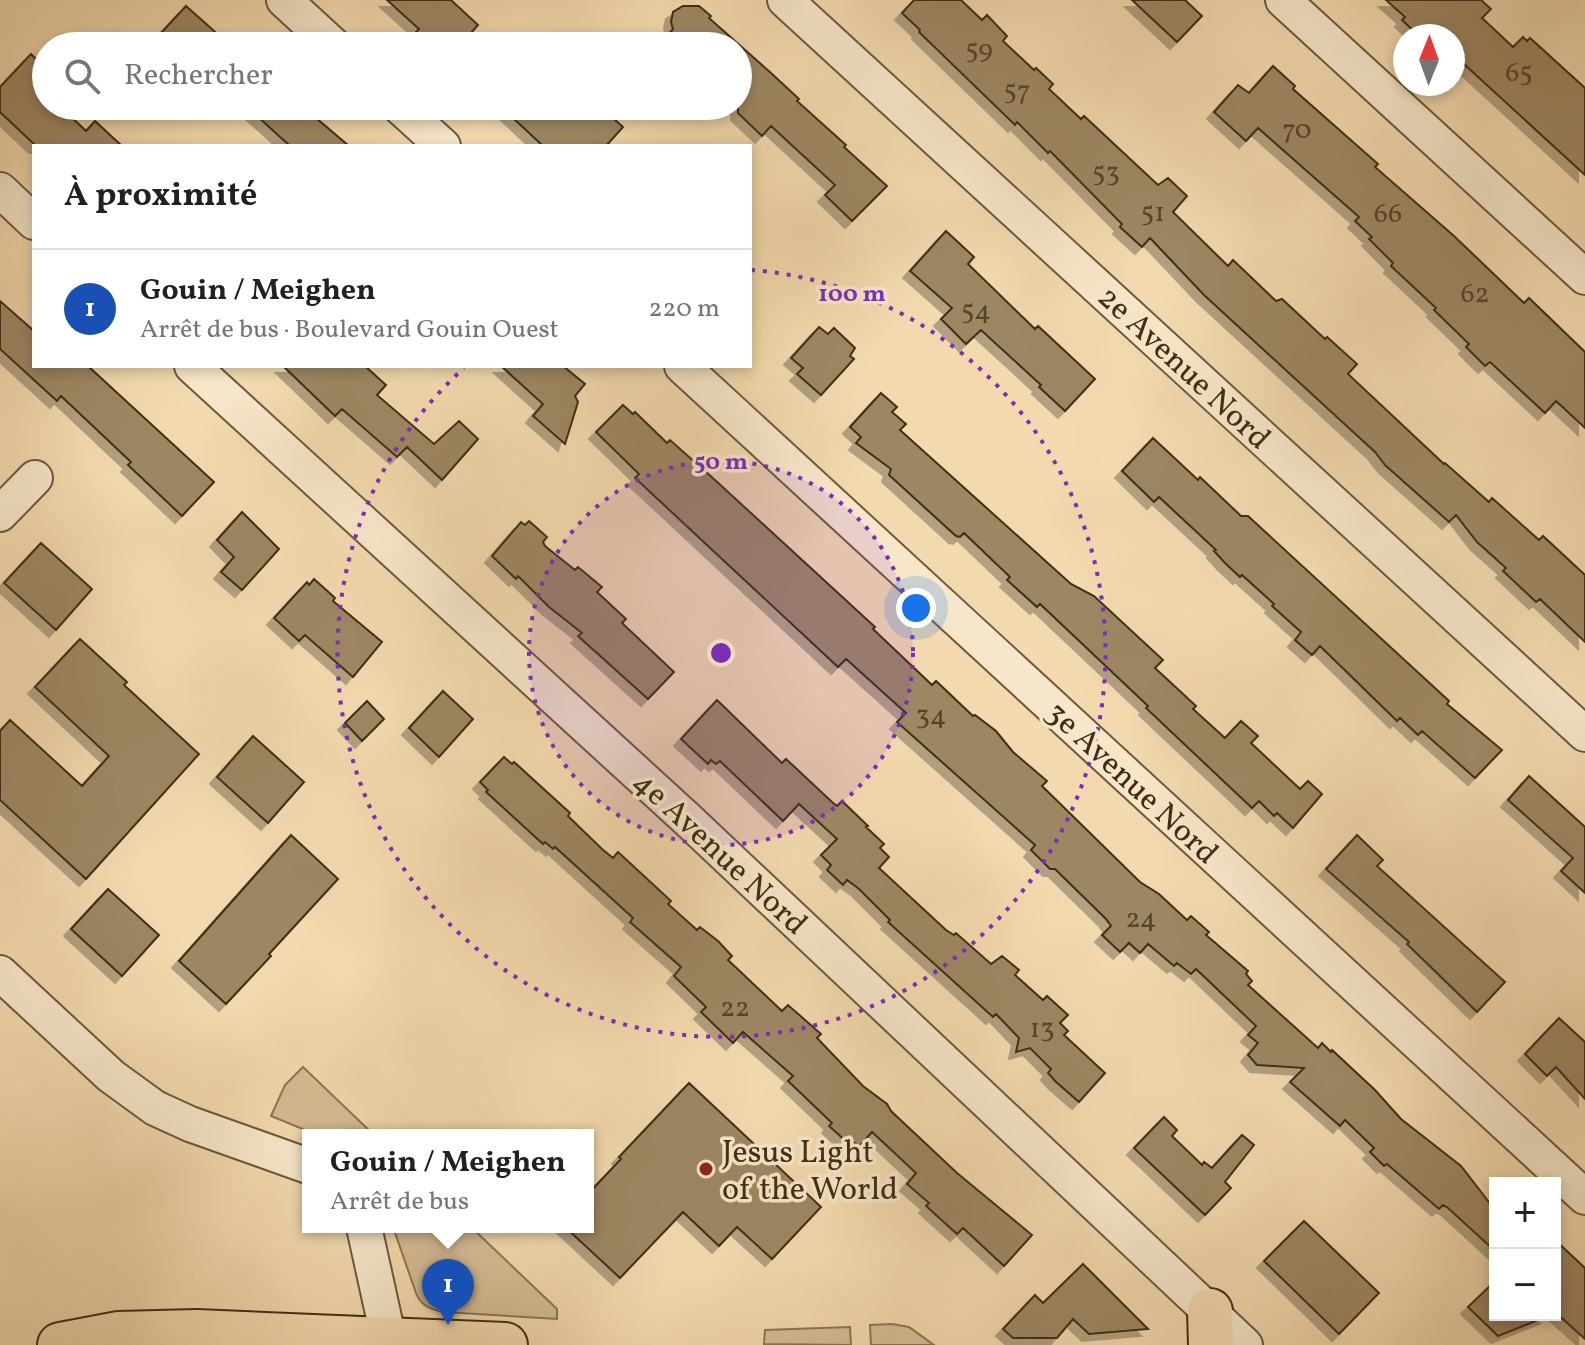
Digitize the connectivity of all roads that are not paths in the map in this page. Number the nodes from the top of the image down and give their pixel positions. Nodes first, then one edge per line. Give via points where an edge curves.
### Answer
1 (284, 0) edge
2 (785, 0) edge
3 (1283, 0) edge
4 (319, 32) edge
5 (414, 120) edge
6 (441, 144) edge
7 (0, 190) edge
8 (32, 220) edge
9 (1585, 277) edge
10 (194, 368) edge
11 (684, 368) edge
12 (35, 478) dead end
13 (0, 514) edge
14 (1585, 734) edge
15 (0, 973) edge
16 (302, 1164) edge
17 (1585, 1197) edge
18 (365, 1233) edge
19 (1210, 1328) edge
20 (390, 1342) edge
21 (60, 1345) edge
22 (505, 1345) edge
23 (1245, 1345) edge

1 - 4 street
2 - 14 street, 2e Avenue Nord
3 - 9 street
5 - 6 street
7 - 8 street
10 - 19 street, 4e Avenue Nord via 687,819
11 - 17 street, 3e Avenue Nord
12 - 13 street
15 - 16 street via 111,1076 155,1108
18 - 20 street
19 - 23 street, 4e Avenue Nord
20 - 21 main road via 183,1332 118,1334
20 - 22 main road

